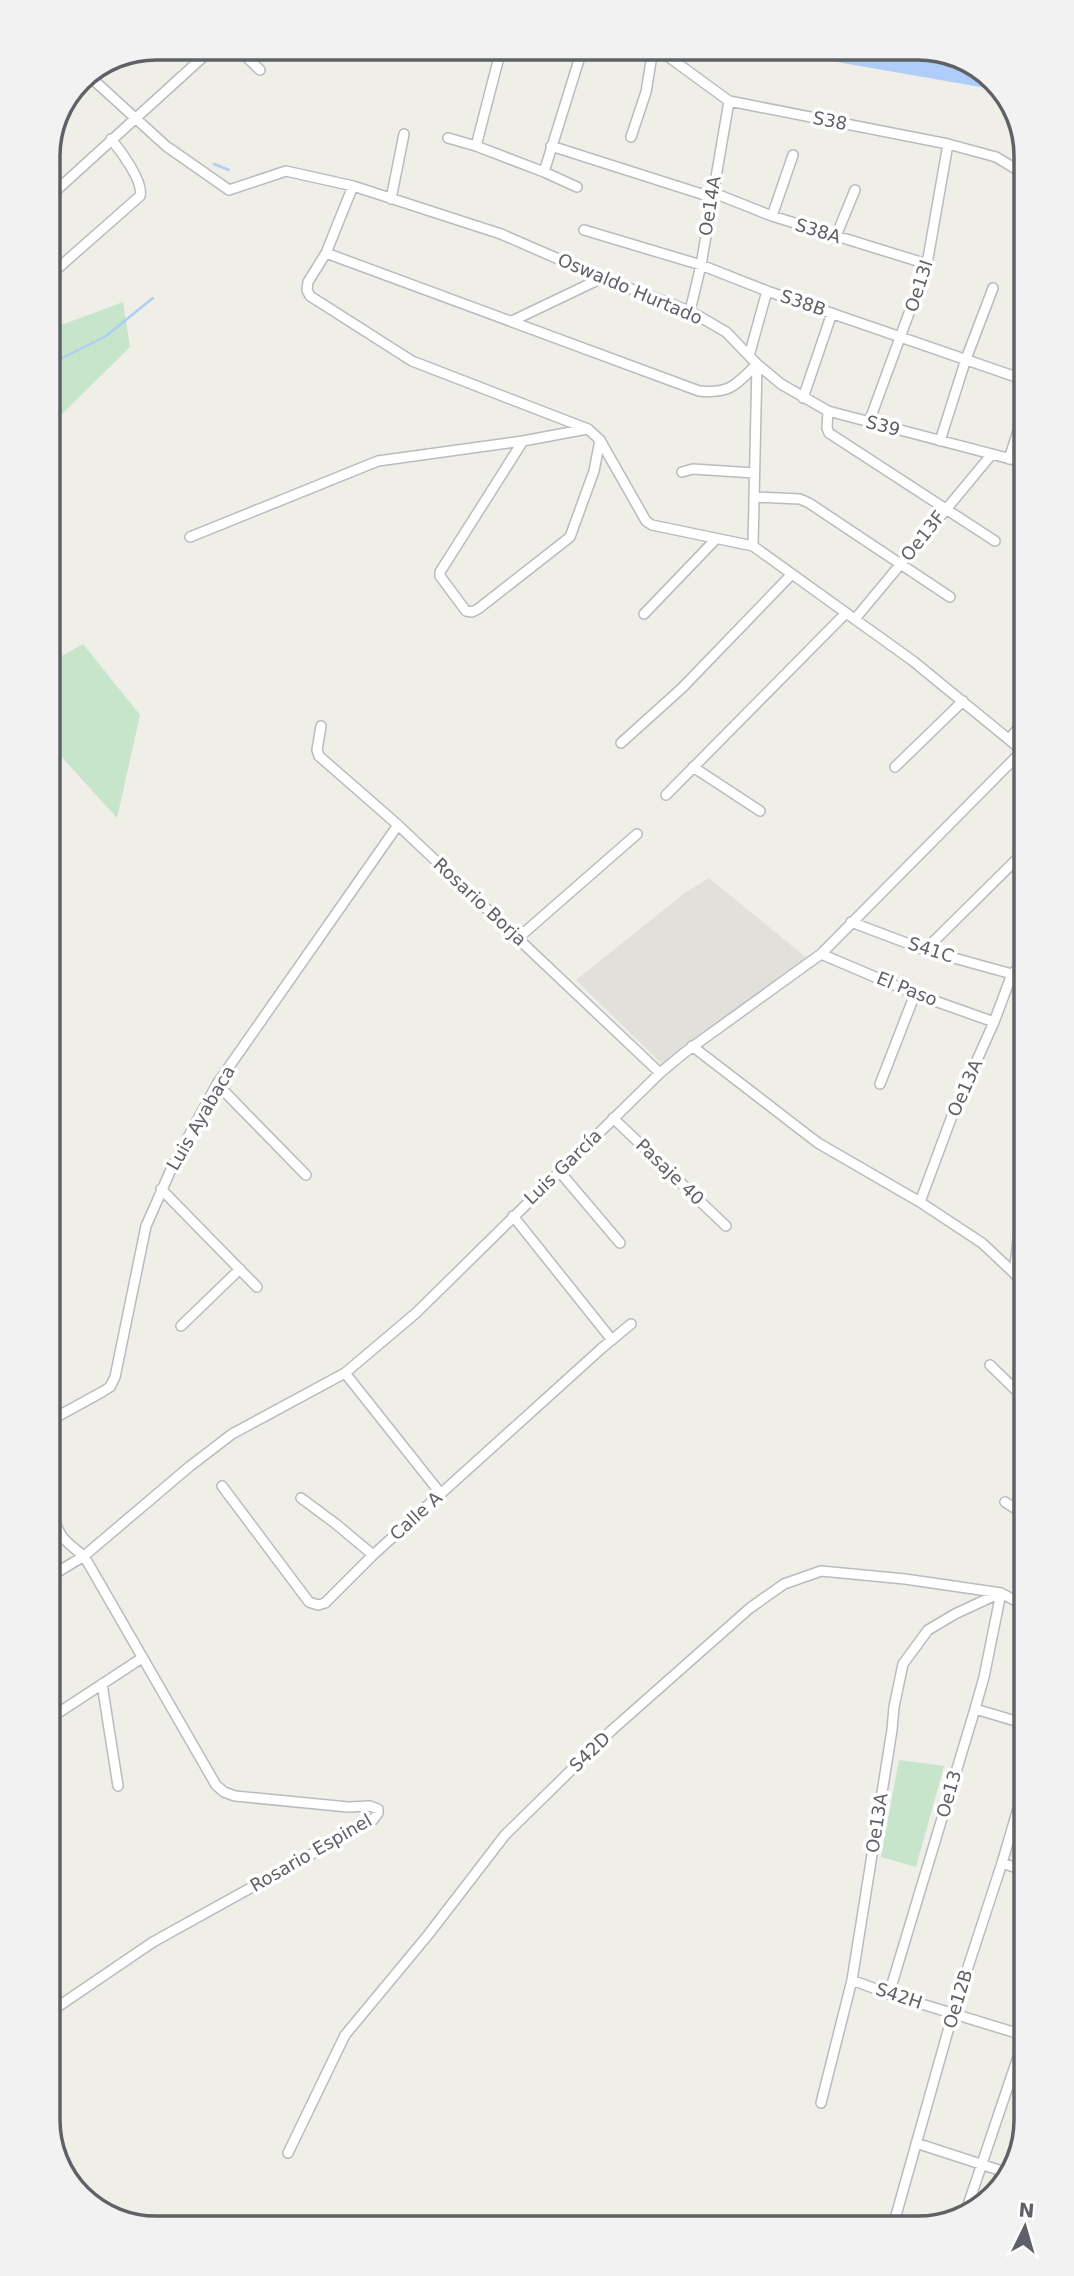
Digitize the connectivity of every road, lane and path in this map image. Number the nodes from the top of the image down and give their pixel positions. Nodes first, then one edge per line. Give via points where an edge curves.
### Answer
1 (200, 59) edge
2 (249, 59) edge
3 (579, 60) edge
4 (650, 60) edge
5 (672, 60) edge
6 (498, 61) dead end
7 (260, 70) dead end
8 (95, 81) edge
9 (729, 101) junction
10 (135, 117) junction
11 (404, 134) dead end
12 (631, 137) dead end
13 (448, 138) dead end
14 (111, 139) junction
15 (948, 144) junction
16 (476, 146) junction
17 (551, 146) junction
18 (793, 155) dead end
19 (1014, 168) edge
20 (544, 172) junction
21 (353, 186) junction
22 (60, 187) edge
23 (577, 187) dead end
24 (855, 190) dead end
25 (711, 197) junction
26 (391, 199) junction
27 (772, 216) junction
28 (584, 230) dead end
29 (836, 236) junction
30 (326, 253) junction
31 (927, 264) junction
32 (701, 265) junction
33 (60, 266) edge
34 (602, 278) junction
35 (993, 288) dead end
36 (767, 291) junction
37 (690, 311) junction
38 (832, 313) junction
39 (512, 321) junction
40 (902, 337) junction
41 (749, 356) junction
42 (966, 359) junction
43 (757, 364) junction
44 (1014, 376) edge
45 (803, 398) junction
46 (828, 411) junction
47 (869, 422) junction
48 (588, 429) junction
49 (600, 440) junction
50 (523, 441) junction
51 (940, 441) junction
52 (1014, 443) edge
53 (992, 454) junction
54 (1009, 458) junction
55 (1014, 460) edge
56 (682, 472) dead end
57 (754, 473) junction
58 (754, 497) junction
59 (946, 509) junction
60 (190, 537) dead end
61 (716, 539) junction
62 (995, 541) dead end
63 (753, 546) junction
64 (900, 565) junction
65 (792, 574) junction
66 (950, 597) dead end
67 (846, 613) junction
68 (644, 614) dead end
69 (855, 619) junction
70 (963, 701) junction
71 (321, 726) dead end
72 (1014, 733) edge
73 (1009, 739) junction
74 (621, 743) dead end
75 (1014, 743) edge
76 (1014, 760) edge
77 (693, 767) junction
78 (895, 767) dead end
79 (666, 795) dead end
80 (760, 811) dead end
81 (398, 825) junction
82 (638, 834) dead end
83 (1014, 862) edge
84 (851, 922) junction
85 (518, 938) junction
86 (925, 950) junction
87 (821, 954) junction
88 (1012, 974) joint
89 (915, 994) junction
90 (994, 1022) junction
91 (692, 1046) junction
92 (660, 1073) junction
93 (217, 1084) junction
94 (880, 1084) dead end
95 (614, 1118) junction
96 (559, 1171) junction
97 (306, 1175) dead end
98 (161, 1189) junction
99 (920, 1202) junction
100 (513, 1216) junction
101 (726, 1226) dead end
102 (620, 1243) dead end
103 (240, 1269) junction
104 (1014, 1273) edge
105 (257, 1287) dead end
106 (631, 1324) dead end
107 (181, 1326) dead end
108 (612, 1340) junction
109 (990, 1365) dead end
110 (345, 1373) junction
111 (1014, 1388) edge
112 (60, 1415) edge
113 (222, 1486) dead end
114 (441, 1494) junction
115 (301, 1498) dead end
116 (1005, 1502) dead end
117 (1014, 1508) edge
118 (60, 1536) edge
119 (373, 1555) junction
120 (84, 1556) junction
121 (60, 1571) edge
122 (1001, 1593) junction
123 (1014, 1600) edge
124 (142, 1658) junction
125 (102, 1684) junction
126 (975, 1709) junction
127 (60, 1712) edge
128 (1014, 1720) edge
129 (118, 1786) dead end
130 (1014, 1822) edge
131 (1002, 1863) junction
132 (1014, 1867) edge
133 (852, 1980) junction
134 (889, 1994) junction
135 (60, 2005) edge
136 (953, 2013) junction
137 (1014, 2031) edge
138 (1014, 2069) edge
139 (821, 2103) dead end
140 (916, 2144) junction
141 (288, 2152) dead end
142 (981, 2164) junction
143 (1001, 2171) edge
144 (969, 2202) edge
145 (896, 2216) edge

1 - 10 street
2 - 7 street
3 - 17 street
4 - 12 street via 646,92
5 - 9 street, S38
6 - 16 street
8 - 10 street, Oswaldo Hurtado
9 - 15 street, S38
9 - 25 street, Oe14A
10 - 14 street
10 - 21 street, Oswaldo Hurtado via 166,146 229,190 286,170
11 - 26 street
13 - 16 street
14 - 22 street
14 - 33 street via 141,188 139,196
15 - 19 street, S38 via 996,157
15 - 31 street, Oe13I
16 - 20 street
17 - 20 street
17 - 25 street
18 - 27 street
20 - 23 street
21 - 26 street, Oswaldo Hurtado
21 - 30 street
24 - 29 street
25 - 27 street, S38A via 719,195
25 - 32 street, Oe14A
26 - 34 street, Oswaldo Hurtado via 500,234
27 - 29 street, S38A
28 - 32 street, S38B
29 - 31 street, S38A
30 - 39 street
30 - 48 street via 308,282 310,296 412,361
31 - 40 street, Oe13I
32 - 36 street, S38B
32 - 37 street, Oe14A
34 - 37 street, Oswaldo Hurtado
34 - 39 street
35 - 42 street
36 - 38 street, S38B
36 - 41 street
37 - 41 street, Oswaldo Hurtado via 726,332
38 - 40 street, S38B
38 - 45 street
39 - 43 street via 699,391 723,391
40 - 42 street, S38B
40 - 47 street, Oe13I
41 - 43 street, Oswaldo Hurtado
42 - 44 street, S38B
42 - 51 street
43 - 45 street, S39
43 - 57 street
45 - 46 street, S39
46 - 47 street, S39
46 - 59 street via 829,433
47 - 51 street, S39
48 - 49 street
48 - 50 street
49 - 50 street via 570,537 478,610 466,611 440,572
49 - 61 street via 646,521
50 - 60 street via 378,461
51 - 53 street, S39
52 - 54 street
53 - 54 street, S39
53 - 59 street, Oe13F
54 - 55 street, S39
56 - 57 street
57 - 58 street
58 - 63 street
58 - 64 street via 800,499
59 - 62 street
59 - 64 street, Oe13F
61 - 63 street
61 - 68 street
63 - 65 street
64 - 66 street
64 - 69 street, Oe13F
65 - 67 street
65 - 74 street via 682,688
67 - 69 street
67 - 77 street
69 - 70 street
70 - 73 street
70 - 78 street
71 - 81 street, Rosario Borja via 319,756
72 - 73 street
73 - 75 street
76 - 84 street, Luis García
77 - 79 street
77 - 80 street
81 - 85 street, Rosario Borja
81 - 93 street, Luis Ayabaca
82 - 85 street
83 - 86 street
84 - 86 street, S41C
84 - 87 street, Luis García
85 - 92 street, Rosario Borja
86 - 88 street, S41C
87 - 89 street, El Paso
87 - 91 street, Luis García
88 - 90 street, Oe13A
89 - 90 street, El Paso
89 - 94 street
90 - 99 street, Oe13A
91 - 92 street, Luis García
91 - 99 street via 818,1143
92 - 95 street, Luis García
93 - 97 street
93 - 98 street, Luis Ayabaca
95 - 96 street, Luis García
95 - 101 street, Pasaje 40
96 - 100 street, Luis García
96 - 102 street
98 - 103 street
98 - 112 street, Luis Ayabaca via 146,1226 115,1377 110,1387
99 - 104 street via 982,1243
100 - 108 street
100 - 110 street, Luis García via 416,1313
103 - 105 street
103 - 107 street
106 - 108 street, Calle A
108 - 114 street, Calle A
109 - 111 street
110 - 114 street
110 - 120 street, Luis García via 232,1434
113 - 119 street, Calle A via 311,1604 325,1603
114 - 119 street, Calle A
115 - 119 street
116 - 117 street
118 - 120 street
120 - 121 street, Luis García
120 - 124 street, Rosario Espinel
122 - 123 street, S42D
122 - 126 street, Oe13
122 - 133 street, Oe13A via 928,1630 903,1664
122 - 141 street, S42D via 821,1572 784,1584 750,1608 612,1730 505,1835 345,2035
124 - 125 street
124 - 135 street, Rosario Espinel via 224,1792 292,1803 370,1806 378,1813 373,1820 153,1942
125 - 127 street
125 - 129 street
126 - 128 street
126 - 134 street, Oe13
130 - 131 street, Oe12B
131 - 132 street
131 - 136 street, Oe12B
133 - 134 street, S42H
133 - 139 street, Oe13A
134 - 136 street, S42H
136 - 137 street, S42H
136 - 140 street, Oe12B
138 - 142 street
140 - 142 street
140 - 145 street, Oe12B
142 - 143 street
142 - 144 street

